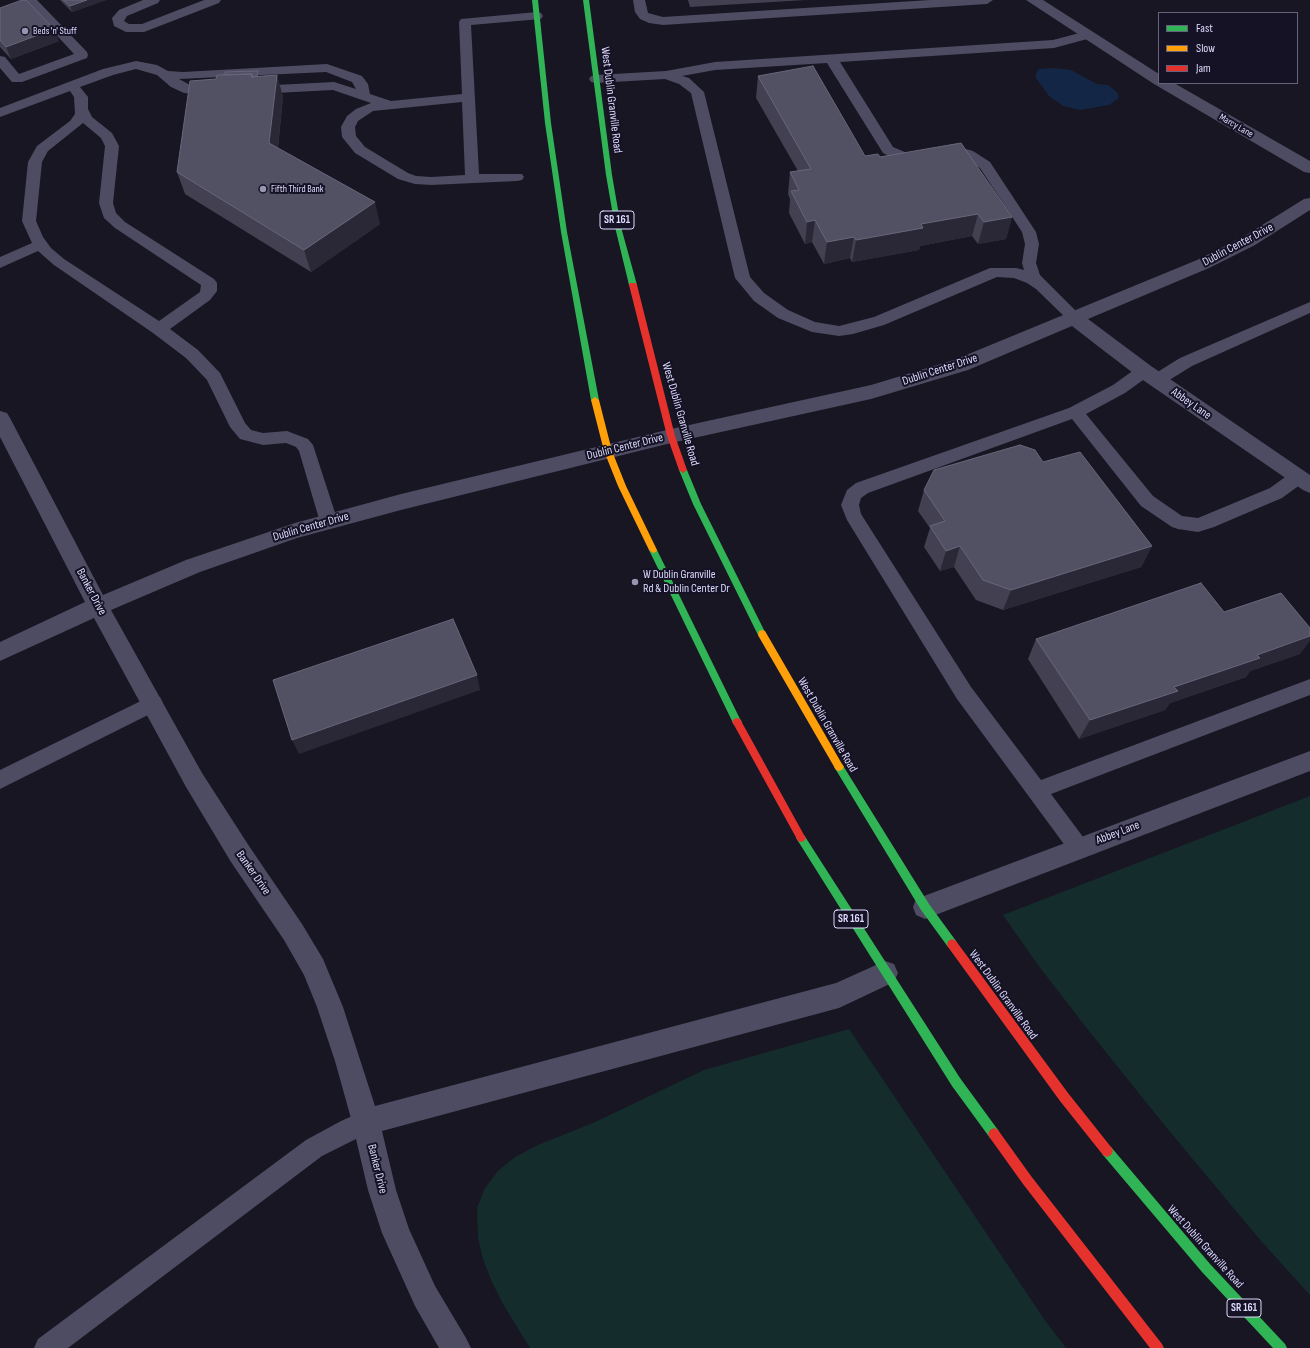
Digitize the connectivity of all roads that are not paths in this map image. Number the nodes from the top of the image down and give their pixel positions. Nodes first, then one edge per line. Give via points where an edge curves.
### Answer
1 (30, 0) edge
2 (154, 0) edge
3 (215, 0) edge
4 (535, 0) edge
5 (586, 0) edge
6 (639, 0) edge
7 (987, 0) edge
8 (1033, 0) edge
9 (195, 3) edge
10 (536, 16) junction
11 (1087, 35) junction
12 (831, 58) junction
13 (0, 60) edge
14 (162, 72) junction
15 (666, 75) junction
16 (596, 79) junction
17 (1158, 80) edge
18 (1165, 84) edge
19 (72, 85) junction
20 (245, 91) edge
21 (225, 92) edge
22 (364, 97) junction
23 (468, 97) junction
24 (387, 104) junction
25 (83, 111) junction
26 (0, 113) edge
27 (1310, 168) edge
28 (518, 177) dead end
29 (472, 179) junction
30 (1310, 203) edge
31 (40, 245) junction
32 (0, 263) edge
33 (1040, 285) junction
34 (1310, 307) edge
35 (1076, 318) junction
36 (159, 329) junction
37 (1151, 376) junction
38 (1075, 412) junction
39 (0, 418) edge
40 (671, 436) junction
41 (608, 452) junction
42 (1304, 481) edge
43 (329, 522) junction
44 (98, 606) junction
45 (0, 652) edge
46 (1310, 687) edge
47 (153, 703) junction
48 (1310, 760) edge
49 (0, 780) edge
50 (1036, 791) junction
51 (1079, 848) junction
52 (925, 907) junction
53 (885, 973) junction
54 (366, 1122) junction
55 (47, 1348) edge
56 (456, 1348) edge
57 (1158, 1348) edge
58 (1281, 1348) edge

1 - 13 lane via 82,55 17,79
2 - 9 lane via 123,13 118,18 118,23 126,28 141,28
3 - 9 lane
4 - 10 main road, SR 161
5 - 16 main road, West Dublin Granville Road / SR 161
6 - 7 lane via 644,16 663,21
8 - 11 street
10 - 23 lane via 465,22
10 - 41 main road, SR 161 via 564,232 597,410
11 - 12 lane via 1054,44
11 - 17 street
12 - 15 lane via 715,66
12 - 33 lane via 888,150 907,157 955,150 968,154 985,165 1029,232 1032,244 1030,270
14 - 19 lane via 143,66 128,66
14 - 21 lane via 188,90
14 - 22 lane via 178,82 201,86 332,81 352,88
15 - 16 lane
15 - 33 lane via 684,81 697,92 743,278 760,297 783,314 812,327 839,331 879,321 995,272 1016,273
16 - 40 main road, West Dublin Granville Road / SR 161 via 618,228
18 - 27 street, Marcy Lane
19 - 25 lane via 81,97
19 - 26 lane
20 - 22 lane via 334,86
22 - 24 lane
23 - 24 lane
23 - 29 lane
24 - 29 lane via 366,109 352,119 348,130 354,145 411,179
25 - 31 lane via 75,124 42,149 35,162 29,221
25 - 36 lane via 86,119 107,136 112,146 106,203 109,215 120,225 207,280 210,285 205,296
28 - 29 lane
30 - 35 street, Dublin Center Drive via 1266,232 1229,252
31 - 32 lane
31 - 36 lane via 60,262
33 - 35 lane
34 - 37 lane
35 - 37 street, Abbey Lane via 1105,343
35 - 40 street, Dublin Center Drive via 911,381
36 - 43 lane via 182,345 208,369 238,427 246,435 263,439 287,437 302,443 307,449
37 - 38 lane
37 - 42 street, Abbey Lane
38 - 42 lane via 1147,501 1178,522 1198,525 1208,522
38 - 50 lane via 868,485 857,491 850,505 853,515 964,693
39 - 44 street, Banker Drive
40 - 41 street, Dublin Center Drive
40 - 52 main road, West Dublin Granville Road / SR 161 via 697,504 758,627 795,694
41 - 43 street, Dublin Center Drive
41 - 53 main road, SR 161 via 622,486 756,762 816,864
43 - 44 street, Dublin Center Drive via 193,566
44 - 45 street, Dublin Center Drive
44 - 47 street, Banker Drive
46 - 50 lane
47 - 49 lane
47 - 54 street, Banker Drive via 216,817 314,968 330,1007
48 - 51 street, Abbey Lane
50 - 51 lane
51 - 52 street, Abbey Lane
52 - 58 main road, West Dublin Granville Road / SR 161 via 1000,1012 1112,1158 1206,1268
53 - 54 street via 839,995
53 - 57 main road, SR 161 via 956,1082 1027,1180
54 - 55 lane via 330,1138 300,1158
54 - 56 street, Banker Drive via 382,1190 396,1233 425,1296

